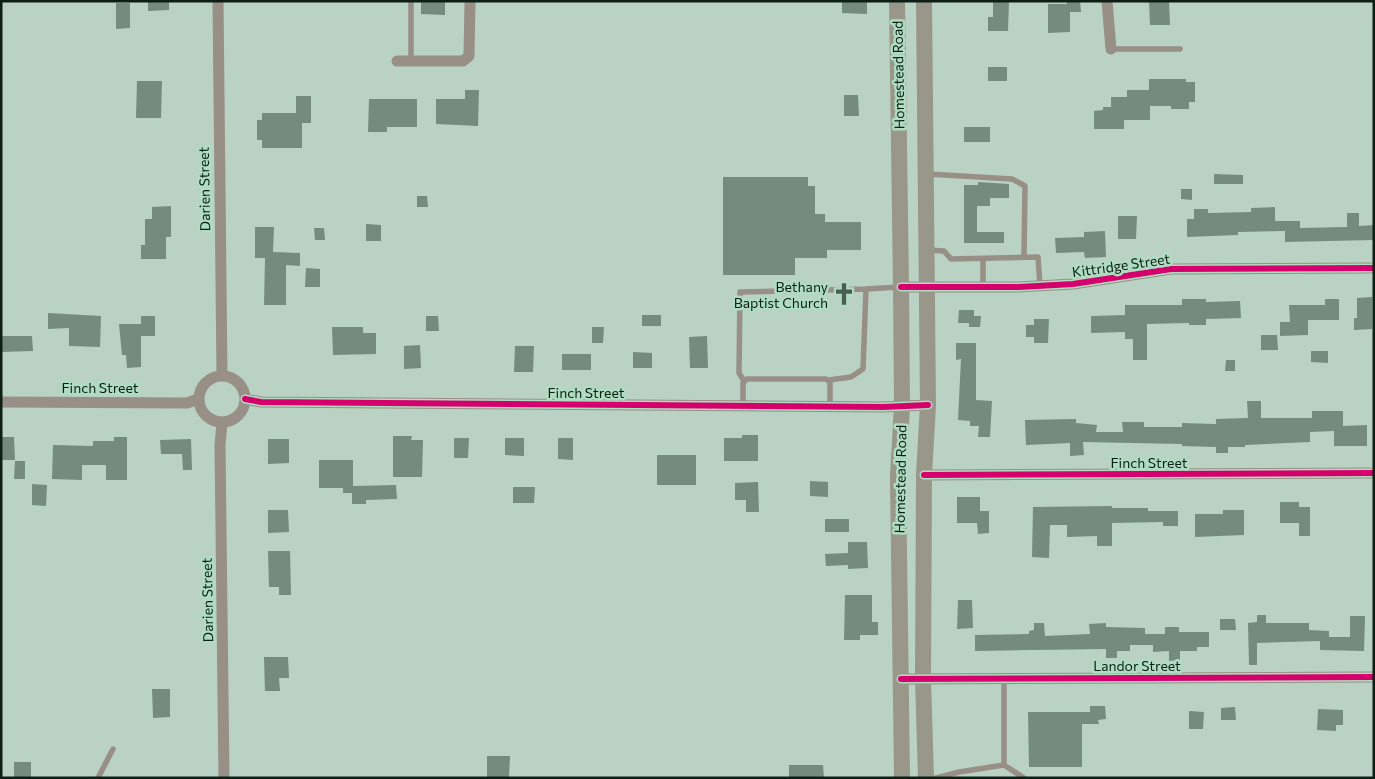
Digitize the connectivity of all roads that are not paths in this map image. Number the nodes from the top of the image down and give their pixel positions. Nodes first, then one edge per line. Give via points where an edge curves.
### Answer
1 (218, 1) edge
2 (411, 1) edge
3 (470, 1) edge
4 (897, 1) edge
5 (924, 1) edge
6 (1107, 5) edge
7 (897, 26) junction
8 (924, 27) junction
9 (1111, 49) joint
10 (1180, 49) dead end
11 (397, 61) dead end
12 (410, 61) junction
13 (926, 176) junction
14 (900, 178) junction
15 (927, 250) junction
16 (1024, 258) junction
17 (983, 259) junction
18 (1374, 268) edge
19 (1040, 286) junction
20 (901, 287) junction
21 (927, 287) junction
22 (983, 287) junction
23 (866, 289) junction
24 (222, 375) junction
25 (744, 380) junction
26 (829, 380) junction
27 (198, 399) junction
28 (245, 399) junction
29 (1, 402) edge
30 (744, 405) junction
31 (928, 405) junction
32 (830, 406) junction
33 (902, 406) junction
34 (222, 423) junction
35 (1374, 473) edge
36 (924, 475) junction
37 (1374, 677) edge
38 (1004, 678) junction
39 (901, 679) junction
40 (923, 679) junction
41 (113, 749) dead end
42 (1004, 766) junction
43 (98, 778) edge
44 (224, 778) edge
45 (902, 778) edge
46 (926, 778) edge
47 (936, 778) edge
48 (1024, 778) edge

1 - 24 street, Darien Street
2 - 12 lane
3 - 12 street via 469,56 463,61
4 - 7 main road, Homestead Road
5 - 8 main road, Homestead Road
6 - 9 street
7 - 8 main road
7 - 14 main road, Homestead Road
8 - 13 main road, Homestead Road
9 - 10 lane
11 - 12 street
13 - 14 main road
13 - 15 main road, Homestead Road
13 - 16 lane via 1012,180 1025,186
14 - 20 main road, Homestead Road
15 - 17 lane via 944,251 951,259
15 - 21 main road, Homestead Road
16 - 17 lane
16 - 19 lane via 1038,257
17 - 22 lane
18 - 19 street, Kittridge Street via 1171,269
19 - 22 street, Kittridge Street
20 - 21 street, Kittridge Street
20 - 23 lane
20 - 33 main road, Homestead Road
21 - 22 street, Kittridge Street
21 - 31 main road, Homestead Road
23 - 25 lane via 740,292 739,373
23 - 26 lane via 863,369 851,377
24 - 27 street via 202,385
24 - 28 street via 241,385
25 - 26 lane
25 - 30 lane
26 - 32 lane
27 - 29 street, Finch Street via 186,403
27 - 34 street via 208,418
28 - 30 street, Finch Street via 261,402
28 - 34 street via 241,413
30 - 32 street, Finch Street
31 - 33 street, Finch Street
31 - 36 main road, Homestead Road
32 - 33 street, Finch Street
33 - 39 main road, Homestead Road via 898,476
34 - 44 street, Darien Street
35 - 36 street, Finch Street
36 - 40 main road, Homestead Road
37 - 38 street, Landor Street
38 - 40 street, Landor Street
38 - 42 lane
39 - 40 street, Landor Street
39 - 45 main road, Homestead Road
40 - 46 main road, Homestead Road
41 - 43 lane
42 - 47 lane
42 - 48 lane

